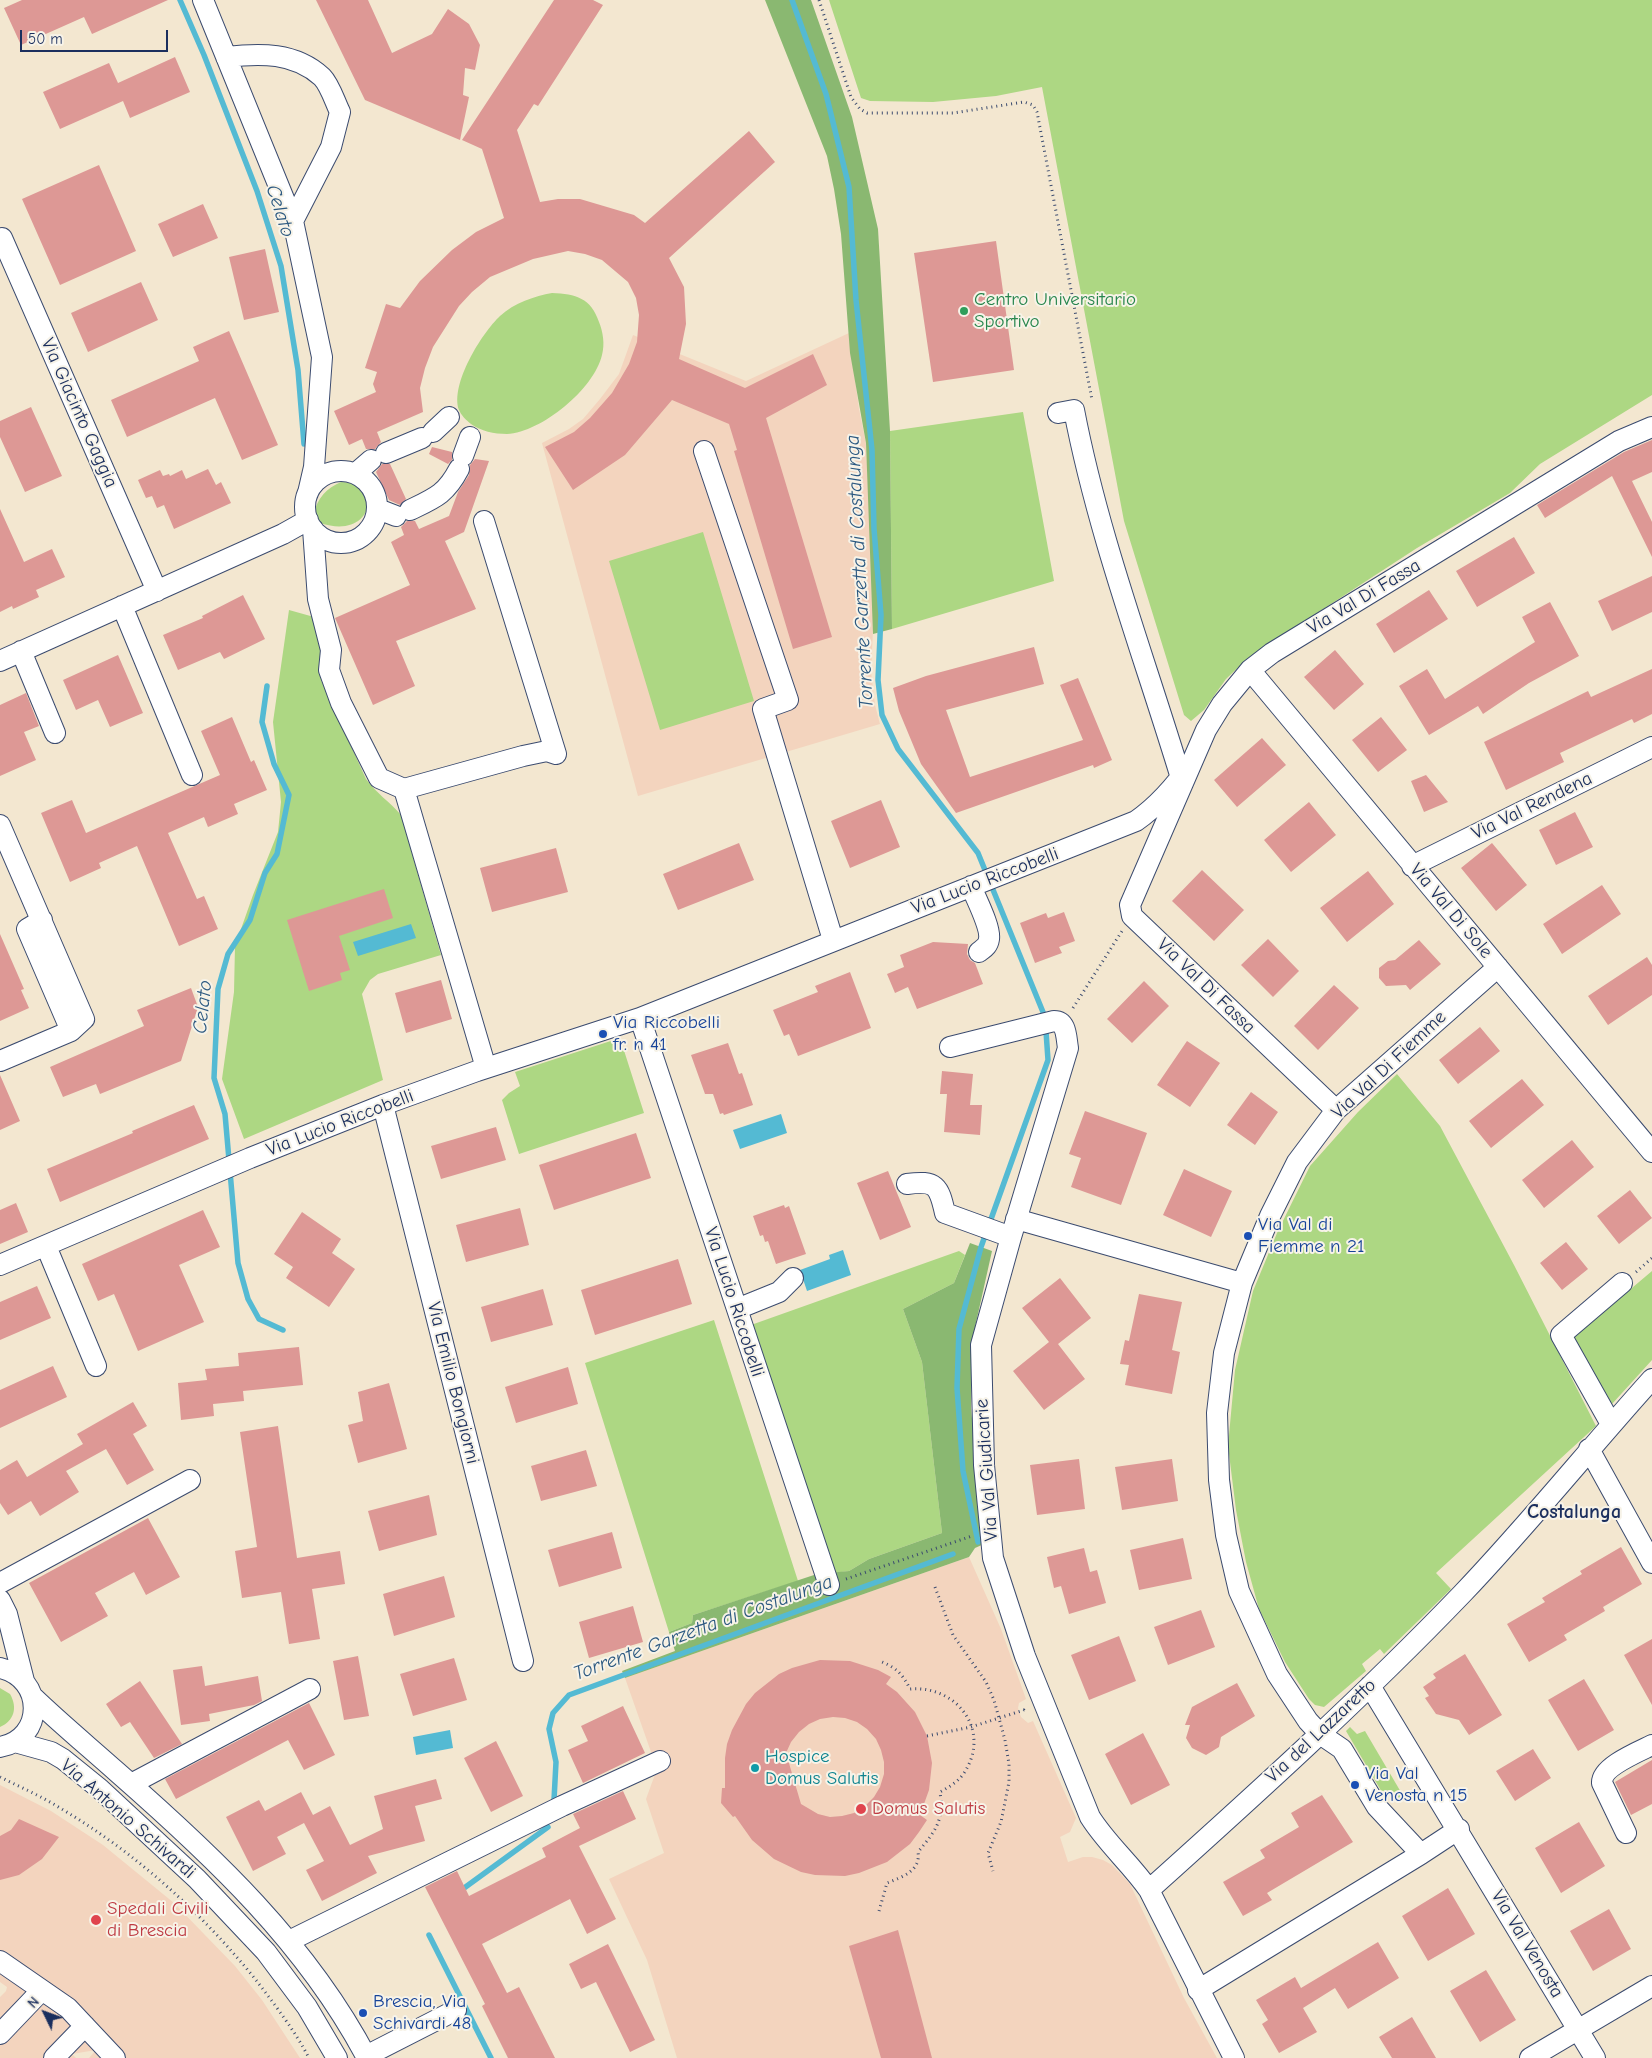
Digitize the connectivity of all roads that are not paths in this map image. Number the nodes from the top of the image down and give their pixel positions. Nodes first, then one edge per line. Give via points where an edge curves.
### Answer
1 (203, 0) edge
2 (226, 57) junction
3 (293, 221) junction
4 (0, 240) edge
5 (1058, 413) dead end
6 (449, 417) dead end
7 (1652, 426) edge
8 (470, 437) dead end
9 (704, 451) dead end
10 (356, 474) junction
11 (308, 492) junction
12 (395, 512) junction
13 (484, 521) dead end
14 (311, 525) junction
15 (157, 591) junction
16 (122, 606) junction
17 (22, 652) junction
18 (0, 661) edge
19 (1250, 670) junction
20 (55, 733) dead end
21 (1652, 747) edge
22 (1186, 770) junction
23 (192, 775) dead end
24 (404, 789) junction
25 (1136, 821) junction
26 (0, 826) edge
27 (1156, 844) junction
28 (1412, 866) junction
29 (983, 882) junction
30 (833, 940) junction
31 (979, 952) dead end
32 (1498, 967) junction
33 (640, 1018) junction
34 (950, 1047) dead end
35 (0, 1061) edge
36 (486, 1068) junction
37 (383, 1105) junction
38 (1336, 1110) junction
39 (1652, 1152) edge
40 (907, 1184) dead end
41 (1008, 1230) junction
42 (46, 1246) junction
43 (0, 1265) edge
44 (793, 1278) dead end
45 (1242, 1283) junction
46 (1622, 1283) dead end
47 (737, 1309) junction
48 (96, 1366) dead end
49 (1652, 1379) edge
50 (1611, 1424) junction
51 (1589, 1449) junction
52 (190, 1480) dead end
53 (1652, 1563) edge
54 (0, 1583) edge
55 (829, 1586) road end
56 (0, 1600) edge
57 (524, 1661) dead end
58 (0, 1668) edge
59 (1370, 1686) junction
60 (28, 1689) junction
61 (310, 1689) dead end
62 (1320, 1734) junction
63 (7, 1744) edge
64 (1652, 1745) edge
65 (660, 1761) dead end
66 (131, 1784) junction
67 (1459, 1829) junction
68 (1626, 1833) dead end
69 (1421, 1854) junction
70 (1149, 1890) junction
71 (289, 1941) junction
72 (0, 1961) edge
73 (1652, 1986) edge
74 (42, 1990) junction
75 (1198, 1990) junction
76 (456, 2010) dead end
77 (85, 2026) junction
78 (1578, 2030) junction
79 (0, 2034) edge
80 (366, 2057) edge
81 (54, 2058) edge
82 (115, 2058) edge
83 (338, 2058) edge
84 (1234, 2058) edge
85 (1530, 2058) edge
86 (1595, 2058) edge

1 - 2 street
2 - 3 street
2 - 3 street via 254,54 292,58 323,78 340,112 331,147
3 - 11 street via 322,357 314,467
4 - 15 street, Via Giacinto Gaggia via 2,238 6,246
5 - 22 street via 1074,410 1103,530
6 - 10 street via 427,435 378,456
7 - 19 street, Via Val Di Fassa via 1620,441 1280,648
8 - 12 street via 451,485 438,496
9 - 30 street via 788,700 763,709
10 - 11 street via 345,471 323,476
10 - 12 street via 368,482 375,494
11 - 14 street via 305,506
12 - 14 street via 374,523 365,534 352,541 324,538
13 - 24 street via 556,754 547,751 523,756
14 - 15 street via 283,534
14 - 24 street via 318,599 331,650 329,670 341,703 380,778
15 - 16 street
16 - 17 street
16 - 23 street
17 - 18 street
17 - 20 street
19 - 22 street, Via Val Di Fassa via 1222,704
19 - 28 street, Via Val Di Sole
21 - 28 street, Via Val Rendena
22 - 25 street, Via Lucio Riccobelli via 1155,807
22 - 27 street, Via Val Di Fassa
24 - 36 street
25 - 27 street via 1152,828
25 - 29 street, Via Lucio Riccobelli
26 - 35 street via 84,1020 71,1031
27 - 38 street, Via Val Di Fassa via 1130,905 1132,916
28 - 32 street, Via Val Di Sole
29 - 30 street, Via Lucio Riccobelli
29 - 31 street via 989,938
30 - 33 street, Via Lucio Riccobelli
32 - 38 street, Via Val Di Fiemme
32 - 39 street, Via Val Di Sole
33 - 36 street, Via Lucio Riccobelli
33 - 47 street, Via Lucio Riccobelli
34 - 41 street, Via Val Giudicarie via 1052,1023 1068,1048
36 - 37 street, Via Lucio Riccobelli
37 - 42 street, Via Lucio Riccobelli
37 - 57 street, Via Emilio Bongiorni
38 - 45 street, Via Val Di Fiemme via 1297,1162
40 - 41 street via 923,1182 940,1192 945,1213
41 - 45 street
41 - 70 street, Via Val Giudicarie via 981,1345 984,1466 993,1558 1025,1656 1090,1817 1101,1835 1137,1872
42 - 43 street, Via Lucio Riccobelli
42 - 48 street
44 - 47 street via 779,1292
45 - 62 street, Via Val Di Fiemme via 1224,1353 1217,1413 1219,1480 1226,1535 1239,1591 1278,1674
46 - 50 street via 1561,1335
47 - 55 street, Via Lucio Riccobelli
49 - 50 street, Via del Lazzaretto
50 - 51 street, Via del Lazzaretto
51 - 53 street
51 - 59 street, Via del Lazzaretto via 1462,1594
52 - 54 street
56 - 60 street
58 - 60 street, Via Antonio Schivardi via 10,1671
59 - 62 street, Via del Lazzaretto
59 - 67 street, Via Val Venosta
60 - 63 street via 34,1714 31,1722 27,1730
60 - 66 street, Via Antonio Schivardi
61 - 66 street, Via Antonio Schivardi
62 - 69 street via 1342,1748 1376,1807
62 - 70 street, Via del Lazzaretto
63 - 83 street, Via Antonio Schivardi via 51,1752 63,1759 197,1879 266,1952 307,2007
64 - 68 street via 1606,1771 1601,1778
65 - 71 street
66 - 71 street, Via Antonio Schivardi via 221,1867
67 - 69 street
67 - 78 street, Via Val Venosta
69 - 75 street
70 - 75 street
71 - 80 street, Via Antonio Schivardi via 330,1997
72 - 74 street
73 - 78 street
74 - 77 street via 68,2008
74 - 79 street
75 - 84 street
76 - 80 street
77 - 81 street
77 - 82 street
78 - 85 street
78 - 86 street, Via Val Venosta

